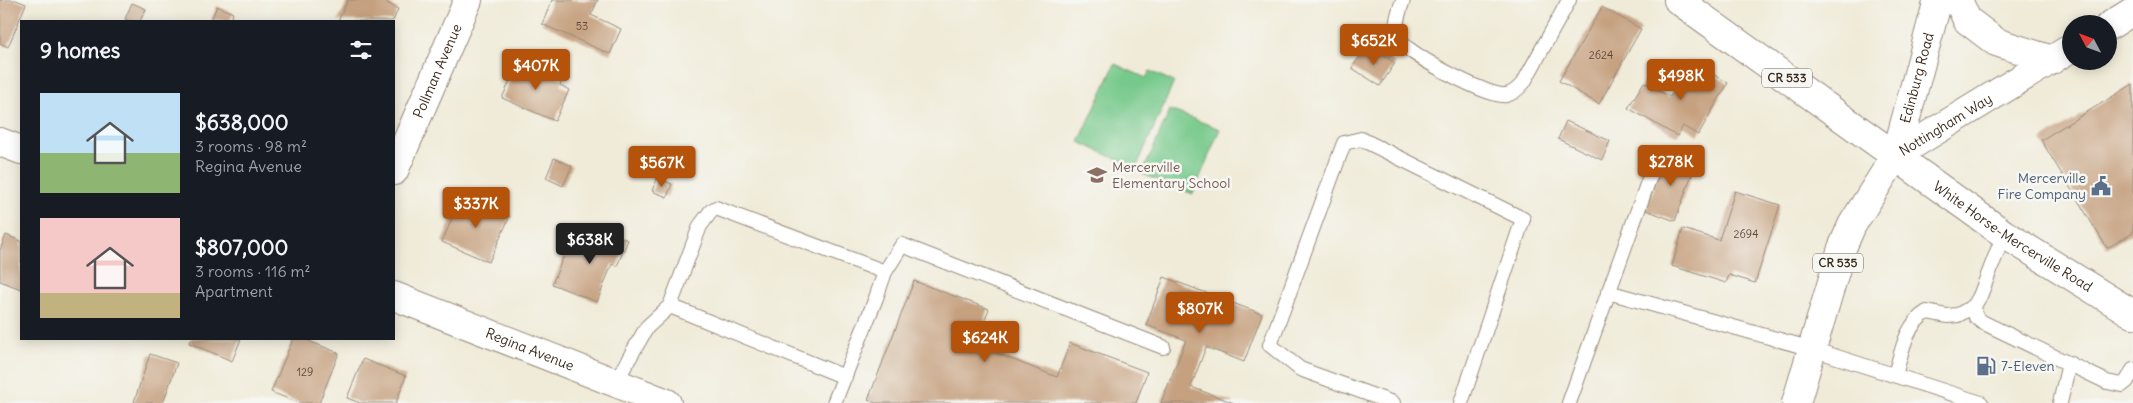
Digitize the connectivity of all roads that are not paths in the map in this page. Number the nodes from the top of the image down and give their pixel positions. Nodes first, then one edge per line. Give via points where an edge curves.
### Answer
1 (468, 0) edge
2 (1403, 0) edge
3 (1569, 0) edge
4 (1938, 0) edge
5 (1958, 0) edge
6 (1681, 1) edge
7 (2133, 11) edge
8 (2118, 20) edge
9 (2062, 54) edge
10 (0, 142) edge
11 (20, 150) edge
12 (1896, 155) junction
13 (1655, 162) dead end
14 (395, 169) edge
15 (2004, 234) junction
16 (884, 272) junction
17 (1608, 292) junction
18 (395, 296) edge
19 (670, 306) junction
20 (1974, 306) junction
21 (2133, 314) edge
22 (1163, 347) dead end
23 (1812, 349) junction
24 (2070, 363) junction
25 (2133, 370) edge
26 (1895, 375) junction
27 (845, 377) junction
28 (615, 383) junction
29 (667, 403) edge
30 (834, 403) edge
31 (1393, 403) edge
32 (1461, 403) edge
33 (1569, 403) edge
34 (1796, 403) edge
35 (1981, 403) edge
36 (2060, 403) edge

1 - 14 main road, Pollman Avenue
2 - 3 lane via 1396,30 1399,41 1422,58 1480,90 1505,96 1524,82
4 - 12 main road, Edinburg Road / CR 535
5 - 9 main road via 1967,20 1996,42
6 - 12 main road, CR 533
7 - 8 main road
9 - 12 main road, Nottingham Way
10 - 11 main road
12 - 15 main road, White Horse-Mercerville Road / CR 533
12 - 23 main road, Nottingham Way / CR 535 via 1852,224
13 - 17 lane
15 - 20 lane
15 - 21 main road, White Horse-Mercerville Road / CR 533
16 - 19 lane via 716,208 700,226
16 - 22 lane via 902,244
16 - 27 lane
17 - 23 lane
17 - 33 lane
18 - 28 main road, Regina Avenue
19 - 27 lane
19 - 28 lane via 647,327
20 - 24 lane via 1976,317 1982,322
20 - 26 lane via 1958,315 1927,312 1918,317 1911,326
23 - 26 lane
23 - 34 main road, Nottingham Way / CR 535
24 - 25 lane via 2116,384 2126,381
24 - 36 lane
26 - 35 lane
27 - 30 lane
28 - 29 main road, Regina Avenue
31 - 32 lane via 1300,369 1270,345 1344,143 1361,139 1524,219

